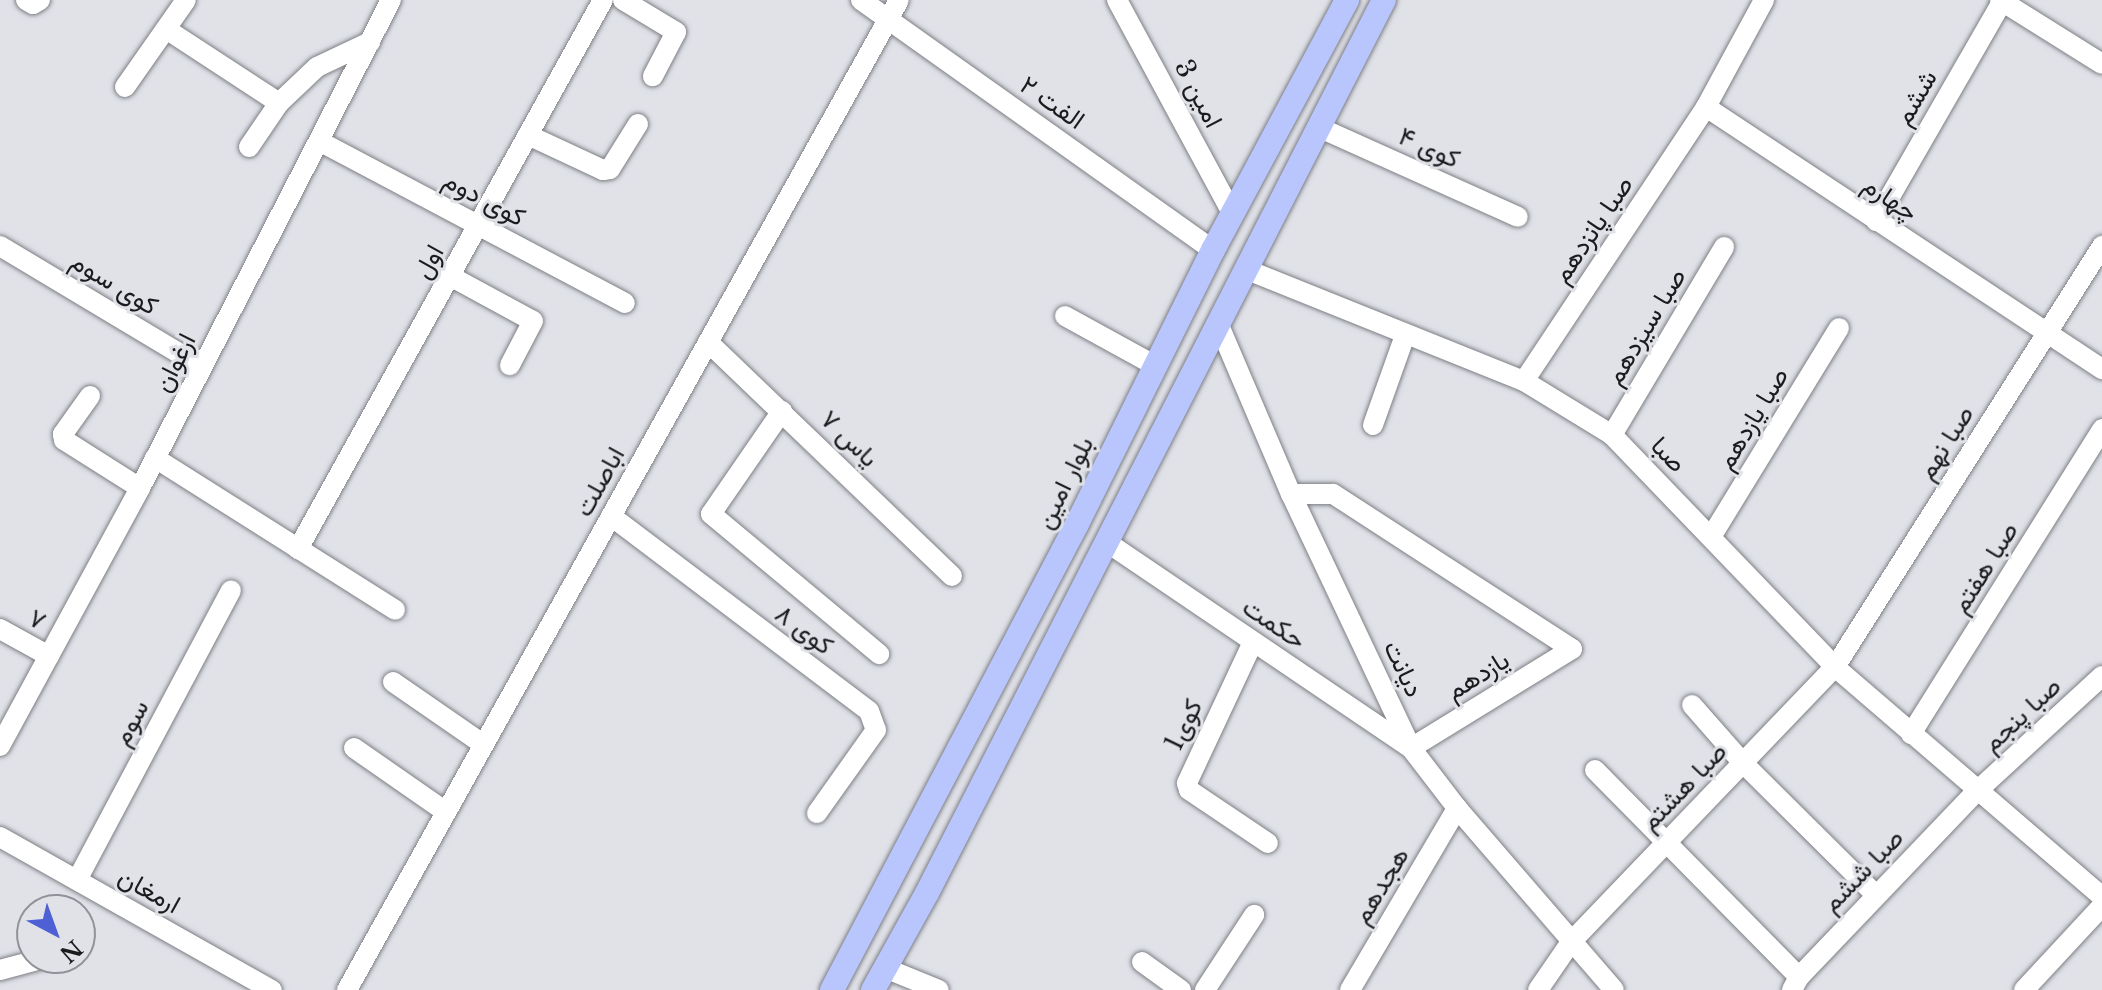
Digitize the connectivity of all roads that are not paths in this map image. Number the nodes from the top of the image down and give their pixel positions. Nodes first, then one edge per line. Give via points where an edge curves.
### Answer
1 (26, 0) edge
2 (40, 0) edge
3 (186, 0) edge
4 (391, 0) edge
5 (603, 0) edge
6 (623, 0) edge
7 (861, 0) edge
8 (899, 0) edge
9 (1139, 0) edge
10 (1347, 0) edge
11 (1384, 0) edge
12 (1764, 0) edge
13 (2001, 1) edge
14 (1122, 9) edge
15 (888, 18) junction
16 (166, 29) junction
17 (370, 42) junction
18 (2102, 64) edge
19 (653, 76) dead end
20 (125, 87) dead end
21 (279, 103) junction
22 (1706, 107) junction
23 (638, 124) dead end
24 (1318, 127) junction
25 (528, 135) junction
26 (319, 141) junction
27 (249, 147) dead end
28 (1232, 213) junction
29 (1518, 217) dead end
30 (1876, 221) junction
31 (479, 226) junction
32 (0, 246) edge
33 (2102, 246) edge
34 (1724, 247) dead end
35 (1213, 250) junction
36 (1245, 269) junction
37 (450, 276) junction
38 (625, 303) dead end
39 (1065, 316) dead end
40 (1218, 323) junction
41 (1839, 328) dead end
42 (1405, 335) junction
43 (2045, 335) junction
44 (708, 342) junction
45 (510, 365) dead end
46 (1154, 365) junction
47 (202, 367) junction
48 (2102, 369) edge
49 (1524, 381) junction
50 (90, 396) dead end
51 (782, 411) junction
52 (1373, 425) dead end
53 (2102, 429) edge
54 (1612, 435) junction
55 (155, 458) junction
56 (140, 488) junction
57 (1291, 494) junction
58 (611, 516) junction
59 (1077, 524) junction
60 (1711, 537) junction
61 (1108, 543) junction
62 (298, 549) junction
63 (952, 576) dead end
64 (231, 590) dead end
65 (395, 610) dead end
66 (0, 629) edge
67 (1253, 642) junction
68 (879, 654) dead end
69 (49, 656) junction
70 (1835, 667) junction
71 (2102, 676) edge
72 (393, 682) dead end
73 (1692, 705) dead end
74 (1911, 734) junction
75 (483, 744) junction
76 (0, 746) edge
77 (354, 748) dead end
78 (1411, 748) junction
79 (1743, 763) junction
80 (1595, 770) dead end
81 (1977, 791) junction
82 (1457, 808) junction
83 (446, 812) junction
84 (817, 813) dead end
85 (0, 837) edge
86 (1268, 843) dead end
87 (1666, 843) junction
88 (77, 880) junction
89 (1876, 895) junction
90 (2102, 897) edge
91 (2102, 906) edge
92 (1254, 915) dead end
93 (1571, 942) junction
94 (1142, 962) dead end
95 (885, 968) junction
96 (1796, 984) edge
97 (272, 990) edge
98 (347, 990) edge
99 (832, 990) edge
100 (873, 990) edge
101 (939, 990) edge
102 (1181, 990) edge
103 (1205, 990) edge
104 (1350, 990) edge
105 (1538, 990) edge
106 (1614, 990) edge
107 (2024, 990) edge

1 - 2 street
3 - 16 street
4 - 17 street, ارغوان
5 - 25 street, اول
6 - 19 street via 676,32
7 - 15 street, الفت ۲
8 - 15 street, اباصلت
9 - 14 street
10 - 28 main road, بلوار امین
11 - 24 main road
12 - 22 street, صبا پانزدهم
13 - 18 street
13 - 30 street, ششم
14 - 28 street, امین 3
15 - 35 street, الفت ۲
15 - 44 street, اباصلت
16 - 20 street
16 - 21 street
17 - 21 street via 317,67
17 - 26 street, ارغوان
21 - 27 street
22 - 30 street, چهارم
22 - 49 street, صبا پانزدهم
23 - 25 street via 610,169 603,170
24 - 29 street, کوی ۴
24 - 36 main road
25 - 31 street, اول
26 - 31 street, کوی دوم
26 - 47 street, ارغوان
28 - 35 main road, بلوار امین
30 - 43 street, چهارم
31 - 37 street, اول
31 - 38 street, کوی دوم
32 - 47 street, کوی سوم
33 - 43 street, صبا نهم
34 - 54 street, صبا سیزدهم
35 - 46 main road, بلوار امین
36 - 40 main road
36 - 42 street, صبا
37 - 45 street via 533,321
37 - 62 street, اول
39 - 46 street
40 - 57 street, دیانت
40 - 61 main road
41 - 60 street, صبا یازدهم
42 - 49 street, صبا
42 - 52 street
43 - 48 street, چهارم
43 - 70 street, صبا نهم
44 - 51 street, یاس ۷
44 - 58 street, اباصلت
46 - 59 main road, بلوار امین
47 - 55 street, ارغوان
49 - 54 street, صبا
50 - 56 street via 64,440
51 - 63 street, یاس ۷
51 - 68 street via 711,514
53 - 74 street, صبا هفتم
54 - 60 street, صبا
55 - 56 street, ارغوان
55 - 62 street
56 - 69 street, ارغوان
57 - 78 street, دیانت
57 - 78 street, یازدهم via 1333,494 1572,649
58 - 75 street, اباصلت
58 - 84 street, کوی ۸ via 869,711 876,730
59 - 61 main road
59 - 99 main road, بلوار امین
60 - 70 street, صبا
61 - 67 street, حکمت
61 - 95 main road
62 - 65 street
64 - 88 street, سوم
66 - 69 street, ۷
67 - 78 street, حکمت
67 - 86 street, کوی1 via 1187,783 1189,790
69 - 76 street, ارغوان
70 - 74 street, صبا
70 - 79 street, صبا هشتم
71 - 81 street, صبا پنجم
72 - 75 street
73 - 79 street
74 - 81 street, صبا
75 - 83 street, اباصلت
77 - 83 street
78 - 82 street, دیانت
79 - 87 street, صبا هشتم
79 - 89 street
80 - 87 street
81 - 89 street, صبا ششم
81 - 90 street, صبا
82 - 93 street, دیانت
82 - 104 street, هجدهم
83 - 98 street, اباصلت
85 - 88 street, ارمغان
87 - 93 street, صبا هشتم
87 - 96 street
88 - 97 street, ارمغان
89 - 96 street, صبا ششم
91 - 107 street
92 - 103 street
93 - 105 street, صبا هشتم
93 - 106 street, دیانت
94 - 102 street
95 - 100 main road
95 - 101 street

